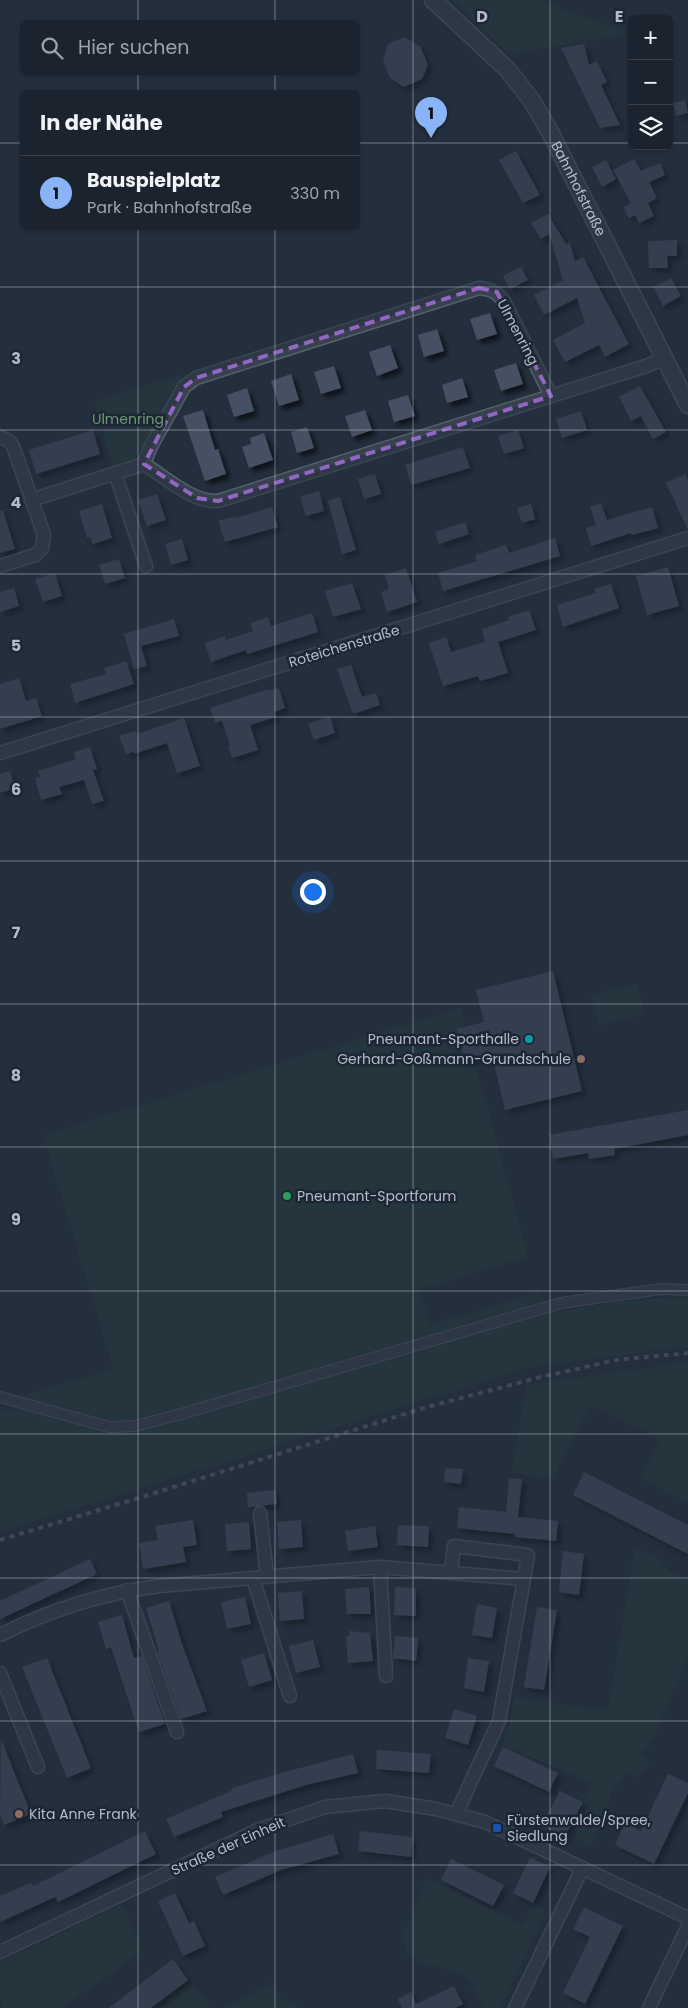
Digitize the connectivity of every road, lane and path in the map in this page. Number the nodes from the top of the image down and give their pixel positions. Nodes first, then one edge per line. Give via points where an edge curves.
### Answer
1 (433, 0) edge
2 (665, 358) junction
3 (551, 396) junction
4 (688, 405) edge
5 (0, 437) edge
6 (144, 464) junction
7 (115, 473) junction
8 (31, 500) junction
9 (688, 538) edge
10 (0, 566) edge
11 (146, 566) dead end
12 (0, 753) edge
13 (688, 1290) edge
14 (0, 1397) edge
15 (260, 1513) dead end
16 (380, 1567) junction
17 (451, 1572) junction
18 (267, 1576) junction
19 (253, 1578) junction
20 (524, 1579) junction
21 (127, 1590) junction
22 (0, 1635) edge
23 (0, 1673) edge
24 (386, 1676) dead end
25 (290, 1696) dead end
26 (178, 1732) dead end
27 (38, 1767) dead end
28 (456, 1814) junction
29 (582, 1869) junction
30 (688, 1918) edge
31 (688, 1926) edge
32 (0, 1952) edge
33 (515, 2008) edge
34 (649, 2008) edge

1 - 2 street, Bahnhofstraße via 508,70 532,101
2 - 3 street
2 - 4 street, Bahnhofstraße
3 - 6 street via 218,501 197,498
3 - 6 street, Ulmenring via 504,301 497,292 479,288 196,378 184,387
5 - 8 street via 13,446
6 - 7 street
7 - 8 street
7 - 11 street
8 - 10 street via 44,535 42,548 35,555
9 - 12 street, Roteichenstraße
13 - 14 street via 662,1289 562,1303 134,1426 109,1427
15 - 18 street
16 - 17 street
16 - 18 street
16 - 24 street
17 - 20 street
17 - 20 street via 454,1546 528,1555
18 - 19 street
19 - 21 street
19 - 25 street
20 - 28 street via 499,1721
21 - 22 street via 58,1609
21 - 26 street
23 - 27 street
28 - 29 street, Straße der Einheit via 485,1822
28 - 32 street, Straße der Einheit via 385,1801 324,1807 251,1833
29 - 30 street, Straße der Einheit
29 - 33 street
31 - 34 street

